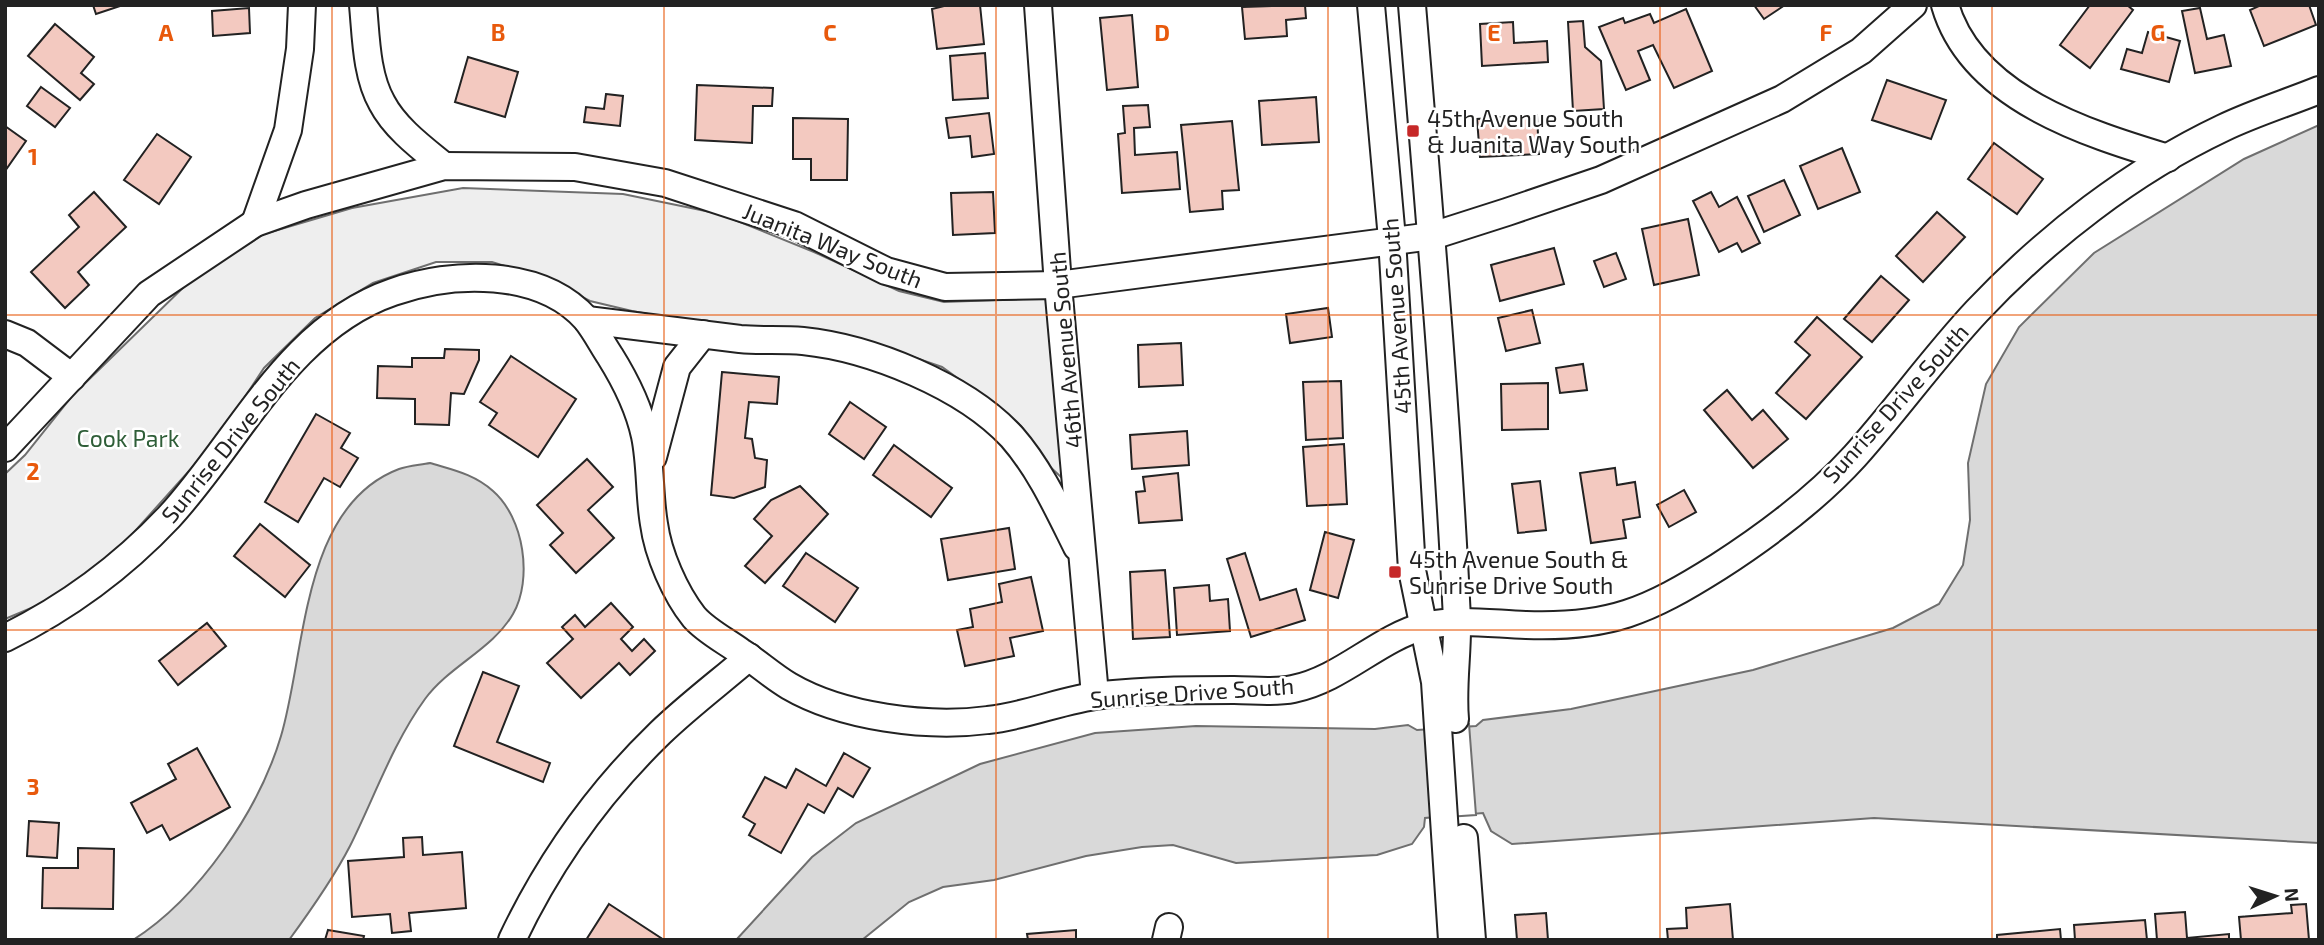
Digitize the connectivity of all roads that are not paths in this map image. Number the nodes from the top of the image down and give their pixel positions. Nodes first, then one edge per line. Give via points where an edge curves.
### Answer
1 (302, 5) edge
2 (363, 5) edge
3 (1038, 5) edge
4 (1371, 5) edge
5 (1412, 5) edge
6 (1913, 5) edge
7 (1945, 5) edge
8 (2319, 90) edge
9 (2168, 158) junction
10 (444, 166) junction
11 (255, 223) junction
12 (1432, 236) junction
13 (1392, 239) junction
14 (1058, 285) junction
15 (587, 320) junction
16 (5, 334) edge
17 (703, 334) junction
18 (72, 377) junction
19 (5, 448) edge
20 (649, 474) junction
21 (1085, 564) junction
22 (1457, 621) junction
23 (1422, 627) junction
24 (5, 638) edge
25 (749, 657) junction
26 (1095, 695) junction
27 (1447, 726) junction
28 (1454, 817) junction
29 (512, 940) edge
30 (1452, 940) edge
31 (1472, 940) edge

1 - 11 street via 288,130
2 - 10 street via 368,58 382,103 413,140
3 - 14 street, 46th Avenue South
4 - 13 street, 45th Avenue South
5 - 12 street, 45th Avenue South
6 - 12 street, Juanita Way South via 1861,51 1782,100 1601,180
7 - 9 street via 1950,23 1982,67 2028,103 2084,129
8 - 9 street, Sunrise Drive South via 2225,127
9 - 22 street, Sunrise Drive South via 2029,260 1974,314 1848,464 1772,530 1716,568 1649,606 1609,622 1564,626
10 - 11 street, Juanita Way South
10 - 14 street, Juanita Way South via 575,167 665,183 794,225 886,271 945,288
11 - 18 street, Juanita Way South via 149,294
12 - 13 street, Juanita Way South
12 - 22 street, 45th Avenue South
13 - 14 street, Juanita Way South
13 - 23 street, 45th Avenue South via 1412,570
14 - 21 street, 46th Avenue South
15 - 17 street
15 - 20 street, Sunrise Drive South via 623,376 645,432
15 - 24 street, Sunrise Drive South via 569,305 529,285 480,276 429,280 382,295 327,328 282,371 180,505 117,569 55,614
16 - 18 street via 27,343
17 - 20 street via 677,367
17 - 21 street via 803,341 854,351 905,367 960,395 1011,437 1048,489
18 - 19 street, Juanita Way South
20 - 25 street, Sunrise Drive South via 654,531 675,585 697,622
21 - 26 street, 46th Avenue South
22 - 23 street, Sunrise Drive South
22 - 27 street, 45th Avenue South
23 - 26 street, Sunrise Drive South via 1384,643 1335,674 1289,690
23 - 27 street, 45th Avenue South
25 - 26 street, Sunrise Drive South via 791,688 829,702 883,717 937,723 991,720
25 - 29 street via 660,733 578,827 532,898
27 - 28 street
28 - 30 street
28 - 31 street

